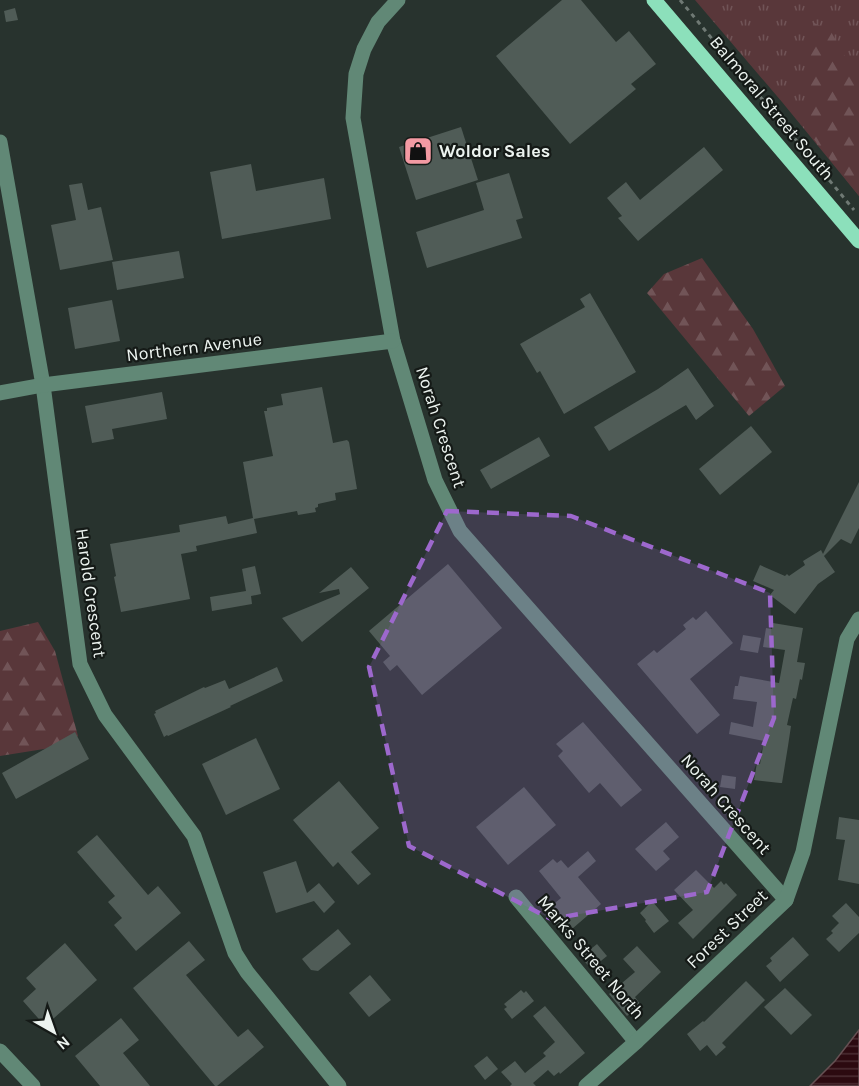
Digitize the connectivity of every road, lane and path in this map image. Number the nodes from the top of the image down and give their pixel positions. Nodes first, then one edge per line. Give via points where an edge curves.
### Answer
1 (398, 0) edge
2 (654, 0) edge
3 (680, 0) edge
4 (0, 142) edge
5 (859, 216) edge
6 (859, 241) edge
7 (393, 341) junction
8 (43, 385) junction
9 (0, 393) edge
10 (859, 619) edge
11 (516, 897) dead end
12 (786, 900) junction
13 (636, 1042) junction
14 (0, 1051) edge
15 (33, 1086) edge
16 (339, 1086) edge
17 (586, 1086) edge

1 - 7 street, Norah Crescent via 378,22 364,49 356,74 353,118
2 - 6 main road, Balmoral Street South
3 - 5 path
4 - 8 street, Harold Crescent
7 - 8 street, Northern Avenue
7 - 12 street, Norah Crescent via 435,480 460,531
8 - 9 street, Northern Avenue
8 - 16 street, Harold Crescent via 80,664 105,715 194,836 235,953
10 - 12 street, Forest Street via 847,639 803,852
11 - 13 street, Marks Street North
12 - 13 street, Forest Street
13 - 17 street, Forest Street
14 - 15 street

